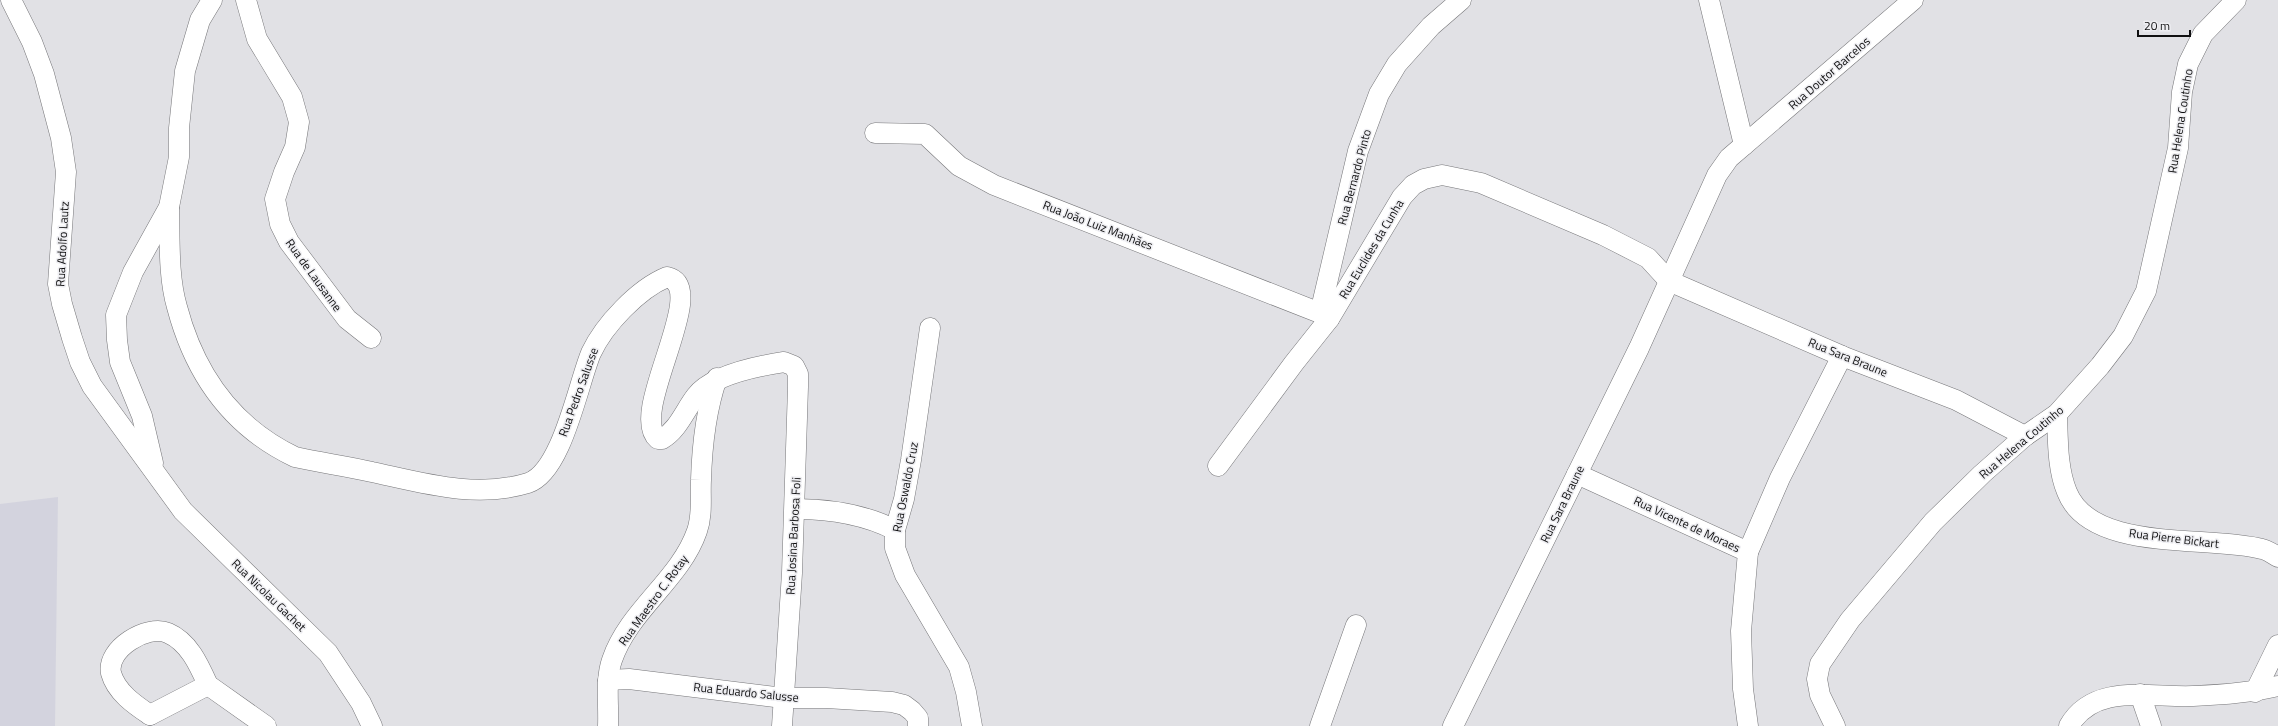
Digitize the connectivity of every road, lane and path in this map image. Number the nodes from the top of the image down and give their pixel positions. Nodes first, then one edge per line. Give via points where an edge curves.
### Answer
1 (11, 0) edge
2 (212, 0) edge
3 (246, 0) edge
4 (1461, 0) edge
5 (1709, 0) edge
6 (1913, 0) edge
7 (2236, 0) edge
8 (875, 133) dead end
9 (1744, 145) junction
10 (169, 207) junction
11 (1669, 282) junction
12 (1324, 316) junction
13 (930, 328) dead end
14 (371, 338) dead end
15 (1842, 356) junction
16 (776, 363) joint
17 (717, 378) junction
18 (2057, 414) junction
19 (2025, 436) junction
20 (1218, 466) dead end
21 (155, 471) junction
22 (1577, 474) junction
23 (795, 509) junction
24 (894, 530) junction
25 (1748, 552) junction
26 (2278, 557) edge
27 (1356, 625) dead end
28 (2278, 645) edge
29 (608, 680) junction
30 (208, 686) junction
31 (2278, 686) edge
32 (2255, 692) junction
33 (2140, 694) junction
34 (783, 698) junction
35 (150, 720) edge
36 (266, 726) edge
37 (372, 726) edge
38 (608, 726) edge
39 (782, 726) edge
40 (918, 726) edge
41 (972, 726) edge
42 (1320, 726) edge
43 (1453, 726) edge
44 (1748, 726) edge
45 (1835, 726) edge
46 (2069, 726) edge
47 (2151, 726) edge

1 - 21 street, Rua Adolfo Lautz via 32,42 44,74 62,138 66,172 58,284 62,304 80,362 92,386
2 - 10 street via 200,20 185,71 179,128 180,157
3 - 14 street, Rua de Lausanne via 257,39 292,97 299,122 296,147 275,199 280,224 289,242 347,319
4 - 12 street, Rua Bernardo Pinto via 1431,26 1396,64 1379,94 1358,151
5 - 9 street
6 - 9 street, Rua Doutor Barcelos
7 - 18 street, Rua Helena Coutinho via 2203,34 2188,64 2182,92 2178,148 2146,291 2123,336
8 - 12 street, Rua João Luiz Manhães via 925,134 959,166 994,185
9 - 11 street, Rua Sara Braune via 1729,158 1717,175
10 - 17 street, Rua Pedro Salusse via 170,256 176,306 197,365 210,386 248,428 272,446 295,458 449,488 513,487 535,480 547,468 565,431 587,363 601,336 623,310 653,284 667,277 676,280 680,299 676,323 653,399 651,420 655,437 662,439 670,433 696,396
10 - 21 street via 133,272 116,315 120,362 142,416
11 - 12 street, Rua Euclides da Cunha via 1648,258 1603,235 1481,183 1442,175 1424,179 1402,197
11 - 15 street, Rua Sara Braune
11 - 22 street, Rua Sara Braune
12 - 20 street, Rua Euclides da Cunha via 1294,364
13 - 24 street, Rua Oswaldo Cruz via 911,460 904,499
15 - 19 street, Rua Sara Braune via 1956,400
15 - 25 street via 1780,478
16 - 17 street, Rua Pedro Salusse
16 - 23 street, Rua Josina Barbosa Foli via 789,363 798,374
17 - 29 street, Rua Maestro C. Rotay via 708,412 701,481 701,514 697,530 680,564 620,643 612,660
18 - 19 street, Rua Helena Coutinho
18 - 26 street, Rua Pierre Bickart via 2059,461 2067,492 2080,514 2101,527 2146,537 2231,544 2262,549
19 - 45 street, Rua Helena Coutinho via 1933,522 1850,620 1820,664 1817,679 1820,695
21 - 37 street, Rua Nicolau Gachet via 183,511 328,653 361,703
22 - 25 street, Rua Vicente de Moraes
22 - 43 street, Rua Sara Braune
23 - 24 street via 822,509 845,513 881,523
23 - 34 street, Rua Josina Barbosa Foli
24 - 41 street, Rua Oswaldo Cruz via 895,548 905,575 959,667
25 - 44 street, Rua Vicente de Moraes via 1742,631 1743,689
27 - 42 street
28 - 32 street
29 - 34 street, Rua Eduardo Salusse via 629,678
29 - 38 street, Rua Maestro C. Rotay
30 - 35 street
30 - 35 street via 193,655 180,640 166,632 138,635 126,642 110,664 111,673 123,694
30 - 36 street
31 - 32 street
32 - 33 street via 2192,696
33 - 46 street via 2106,698 2088,705 2075,716
33 - 47 street
34 - 39 street, Rua Josina Barbosa Foli
34 - 40 street, Rua Eduardo Salusse via 892,702 904,705 912,711 918,718

